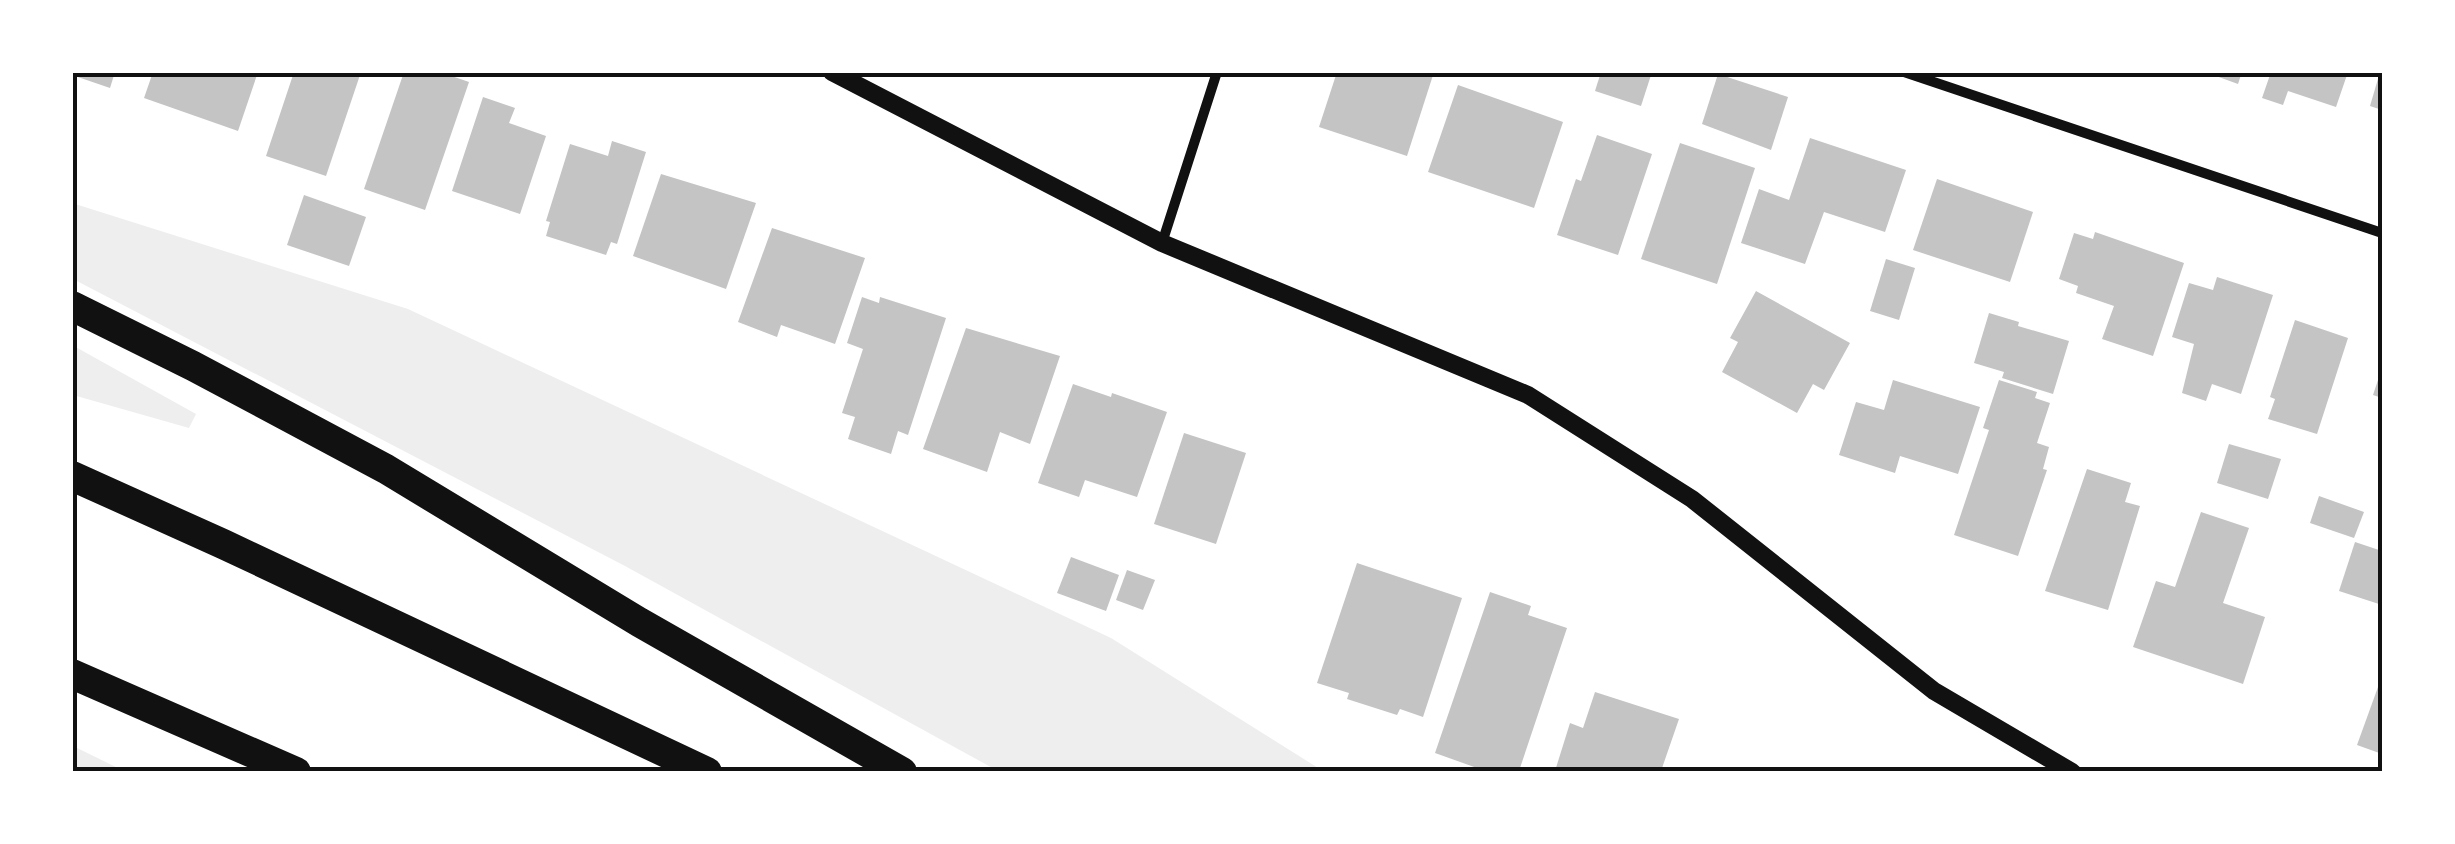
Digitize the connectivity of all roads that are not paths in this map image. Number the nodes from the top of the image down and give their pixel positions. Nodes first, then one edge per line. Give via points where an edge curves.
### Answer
1 (832, 72) edge
2 (1217, 72) edge
3 (1904, 72) edge
4 (2382, 233) edge
5 (1162, 244) junction
6 (72, 306) edge
7 (72, 476) edge
8 (72, 674) edge
9 (296, 772) edge
10 (707, 772) edge
11 (902, 772) edge
12 (2072, 772) edge

1 - 5 street
2 - 5 street
3 - 4 street
5 - 12 street via 1528,395 1692,499 1934,691
6 - 11 highway via 386,470
7 - 10 highway
8 - 9 highway

